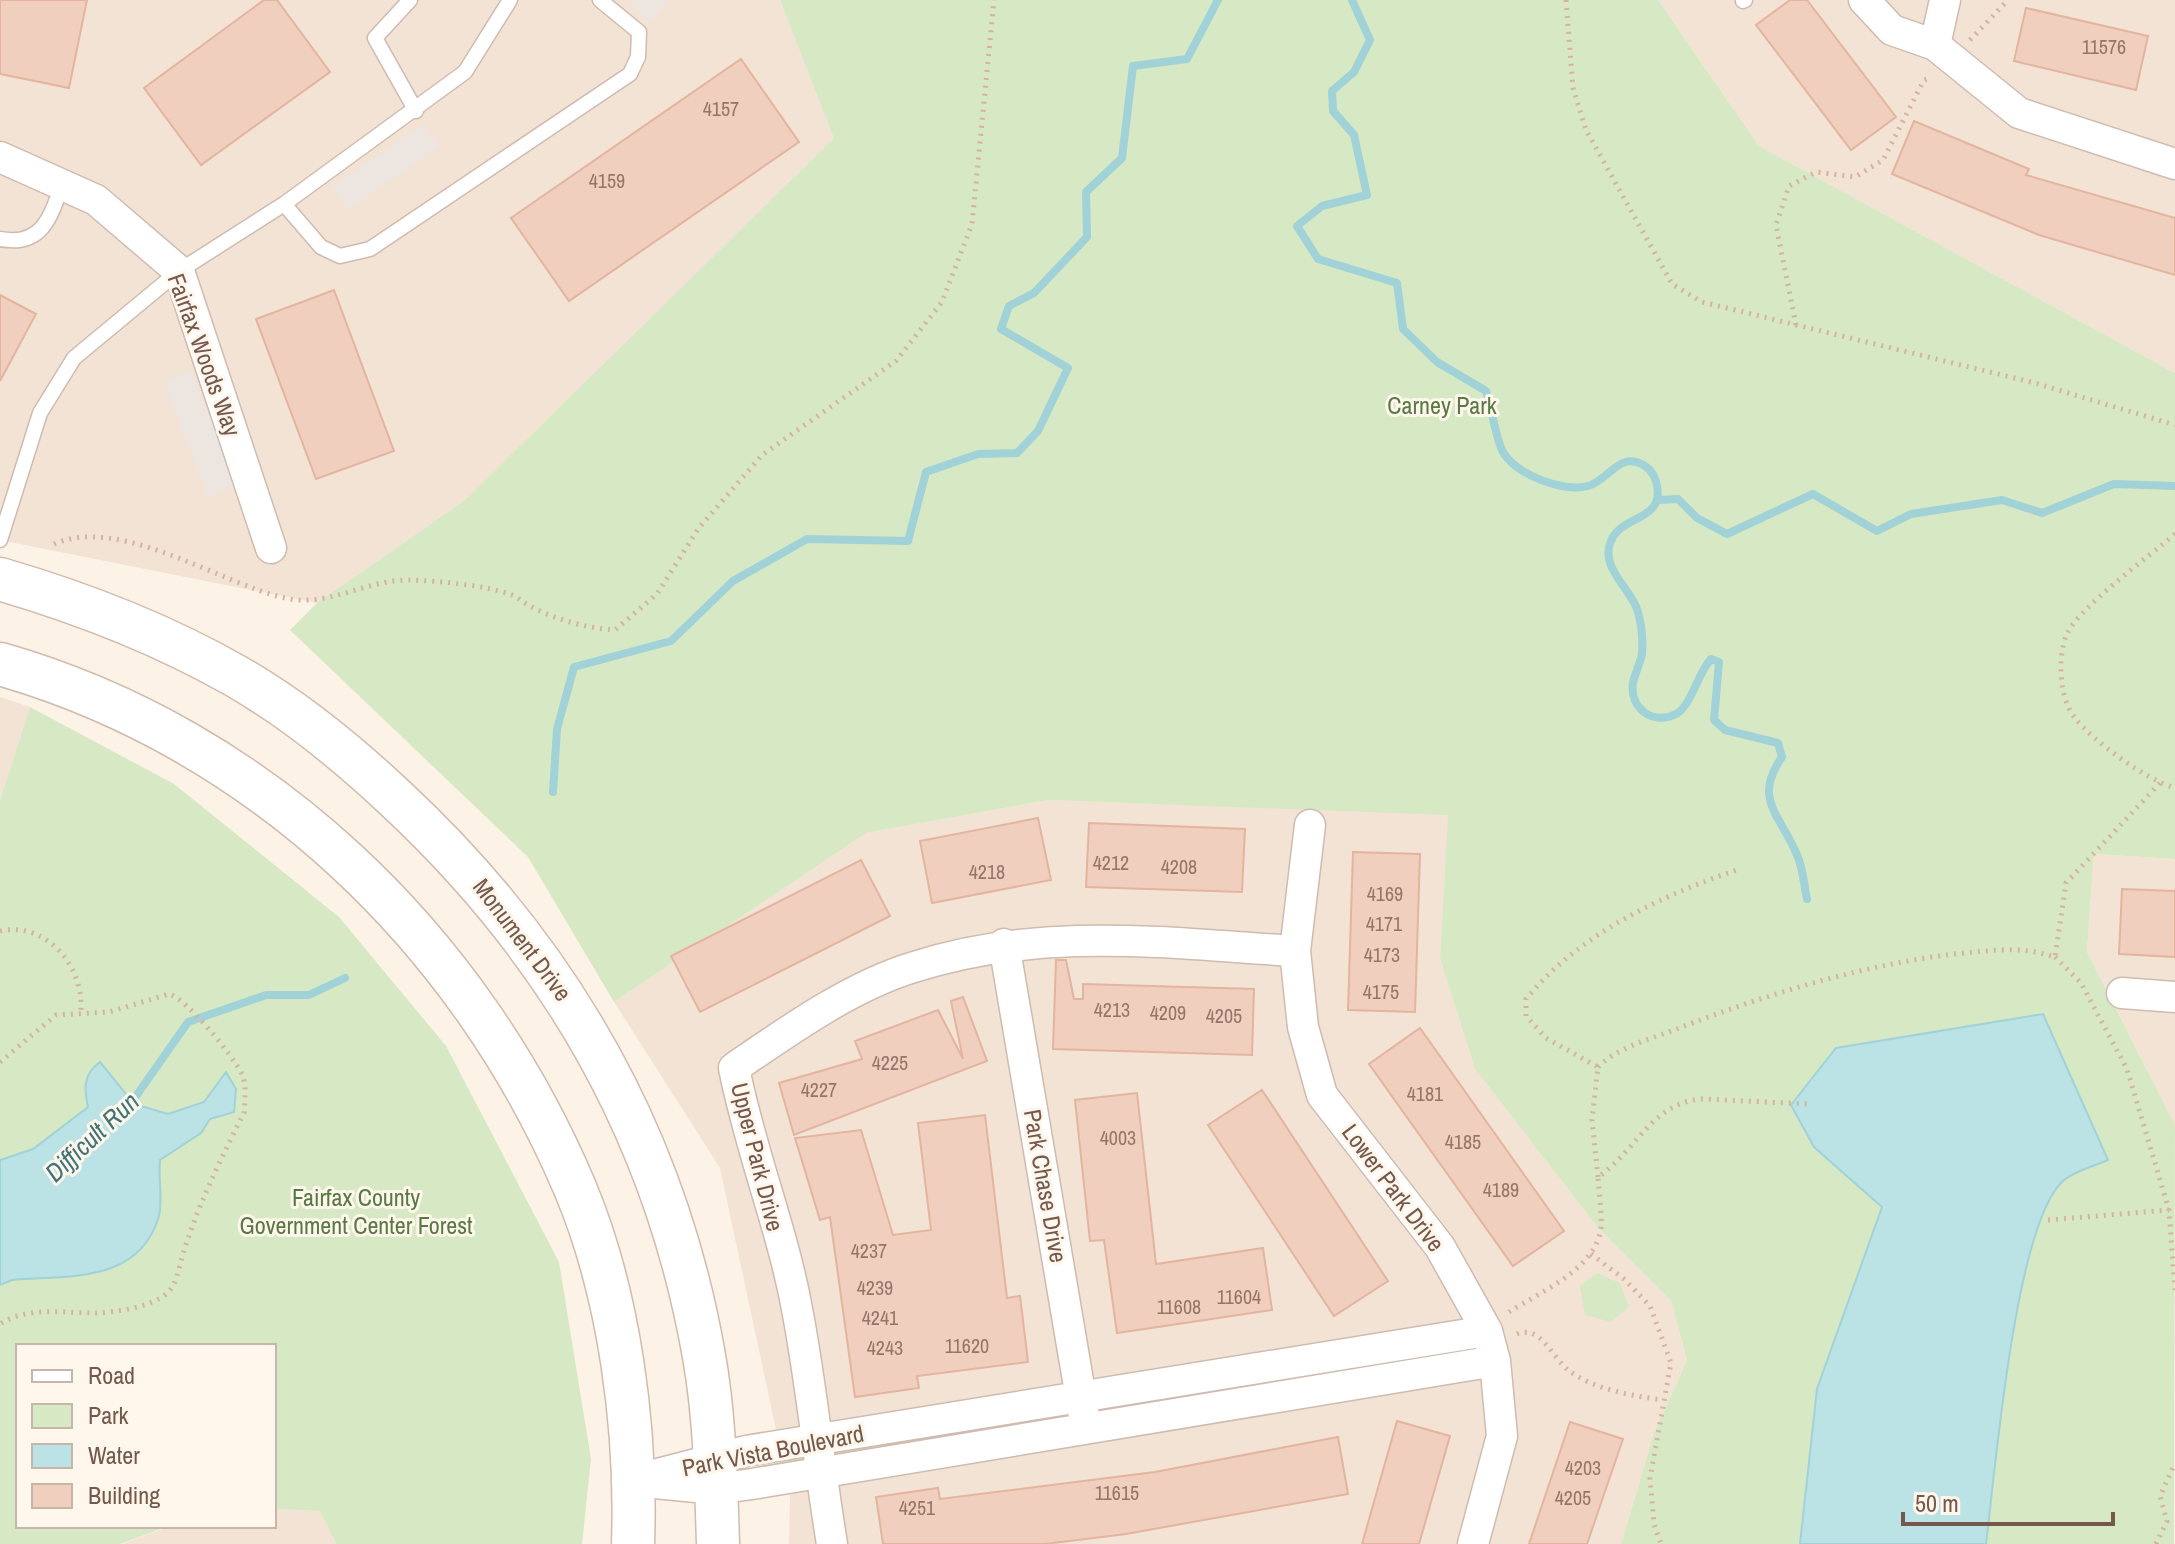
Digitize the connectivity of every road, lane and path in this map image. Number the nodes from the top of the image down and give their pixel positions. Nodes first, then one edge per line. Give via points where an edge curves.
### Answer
1 (410, 0) edge
2 (510, 0) edge
3 (600, 0) edge
4 (994, 0) edge
5 (1566, 0) edge
6 (1864, 0) edge
7 (1945, 0) edge
8 (2008, 0) edge
9 (1946, 55) junction
10 (416, 111) junction
11 (0, 157) edge
12 (2175, 164) edge
13 (62, 184) junction
14 (284, 204) junction
15 (0, 239) edge
16 (179, 271) junction
17 (1796, 325) junction
18 (2175, 425) edge
19 (2175, 534) edge
20 (0, 540) edge
21 (54, 544) dead end
22 (271, 548) dead end
23 (0, 579) edge
24 (0, 664) edge
25 (2160, 783) junction
26 (2175, 788) edge
27 (1310, 825) dead end
28 (1737, 870) dead end
29 (0, 931) edge
30 (1004, 944) junction
31 (1295, 951) junction
32 (2055, 957) junction
33 (2122, 993) dead end
34 (2175, 997) edge
35 (81, 1011) junction
36 (0, 1062) edge
37 (1598, 1067) junction
38 (1809, 1104) dead end
39 (1598, 1177) junction
40 (2169, 1210) junction
41 (2048, 1220) dead end
42 (1591, 1254) junction
43 (2175, 1290) edge
44 (1496, 1323) junction
45 (0, 1324) edge
46 (1495, 1361) junction
47 (1081, 1398) junction
48 (1663, 1400) junction
49 (1086, 1429) junction
50 (816, 1441) junction
51 (2175, 1463) edge
52 (716, 1473) junction
53 (820, 1473) junction
54 (635, 1481) junction
55 (633, 1544) edge
56 (718, 1544) edge
57 (832, 1544) edge
58 (1473, 1544) edge
59 (1661, 1544) edge
60 (2156, 1544) edge

1 - 10 lane via 375,38
2 - 10 lane via 465,72
3 - 14 lane via 639,32 638,57 630,74 370,249 340,256 321,247
4 - 21 path via 972,224 942,302 896,361 762,455 698,529 657,594 615,630 564,620 513,595 462,586 409,580 307,601 287,599 149,547 73,538
5 - 17 path via 1573,88 1586,130 1672,284 1702,302
6 - 9 street via 1892,30
7 - 9 street
8 - 9 path via 1966,44
9 - 12 street via 2019,113
9 - 17 path via 1945,86 1934,78 1924,80 1883,160 1855,177 1816,172 1789,186 1776,225
10 - 14 lane
11 - 13 street, Fairfax Woods Way
13 - 15 lane via 48,225 29,240
13 - 16 street, Fairfax Woods Way via 96,200
14 - 16 lane
16 - 20 lane via 74,358 40,413
16 - 22 street, Fairfax Woods Way
17 - 18 path via 2035,383
19 - 25 path via 2067,633 2061,660 2065,696 2074,717
23 - 52 main road, Monument Drive via 83,604 152,633 277,702 384,787 487,892 591,1036 656,1176 693,1299 713,1411
24 - 54 main road via 121,710 200,751 274,800 388,901 457,982 533,1101 576,1190 615,1330
25 - 26 path
25 - 32 path via 2066,883
27 - 31 street, Lower Park Drive
28 - 37 path via 1689,886 1631,915 1575,953 1526,999 1526,1016 1546,1038
29 - 35 path via 36,932 56,947 76,974
30 - 31 street, Upper Park Drive via 1086,938
30 - 47 street, Park Chase Drive
30 - 50 street, Upper Park Drive via 912,967 808,1017 734,1068 797,1307
31 - 44 street, Lower Park Drive via 1303,1027 1322,1095
32 - 37 path via 2033,950 2000,950 1850,974 1731,1008 1618,1052
32 - 40 path via 2081,983 2127,1069
33 - 34 street
35 - 36 path via 56,1015
35 - 45 path via 109,1012 169,994 184,1002 242,1075 244,1113 195,1218 175,1284 162,1297 131,1308 40,1312
37 - 39 path via 1592,1120
38 - 39 path via 1684,1100 1662,1110 1616,1164
39 - 42 path via 1601,1227
40 - 41 path
40 - 43 path
42 - 44 path
42 - 48 path via 1650,1306 1671,1363
44 - 46 street, Lower Park Drive
44 - 47 street, Park Vista Boulevard
44 - 48 path via 1513,1335 1534,1333 1569,1371 1627,1394
46 - 49 street, Park Vista Boulevard
46 - 58 street, Lower Park Drive via 1502,1436
47 - 49 street, Park Chase Drive
47 - 50 street, Park Vista Boulevard
48 - 59 path via 1650,1478
49 - 53 street, Park Vista Boulevard
50 - 52 street, Park Vista Boulevard
50 - 53 street, Upper Park Drive
51 - 60 path via 2160,1496 2167,1521
52 - 53 street, Park Vista Boulevard
52 - 54 street, Park Vista Boulevard
52 - 56 main road, Monument Drive
53 - 57 street, Upper Park Drive
54 - 55 main road

